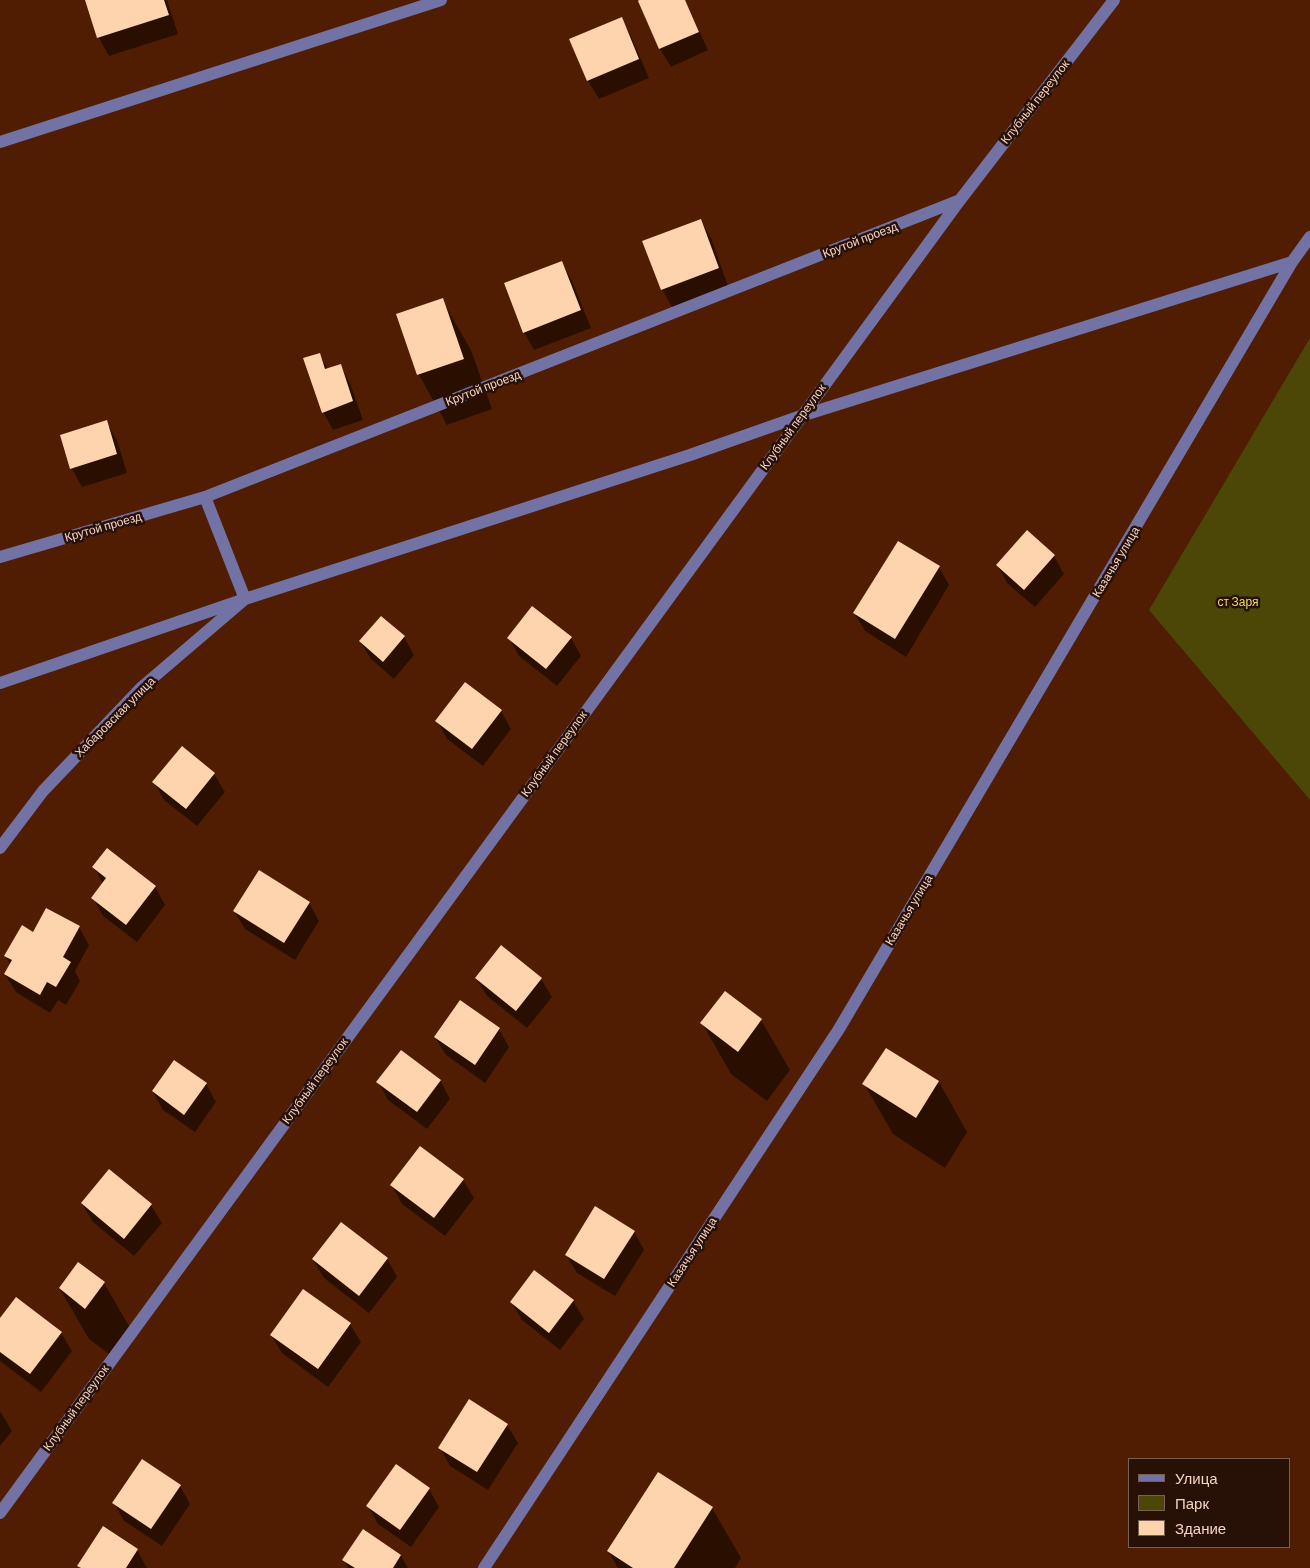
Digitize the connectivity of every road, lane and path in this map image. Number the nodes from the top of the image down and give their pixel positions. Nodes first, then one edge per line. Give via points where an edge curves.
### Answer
1 (442, 0) edge
2 (1114, 0) edge
3 (0, 142) edge
4 (960, 200) junction
5 (1310, 237) edge
6 (1292, 262) junction
7 (801, 416) junction
8 (205, 497) junction
9 (0, 558) edge
10 (245, 600) junction
11 (0, 683) edge
12 (0, 848) edge
13 (0, 1513) edge
14 (484, 1568) edge

1 - 3 street
2 - 4 street, Клубный переулок
4 - 7 street, Клубный переулок
4 - 8 street, Крутой проезд
5 - 6 street, Казачья улица
6 - 7 street
6 - 14 street, Казачья улица via 839,1029
7 - 10 street
7 - 13 street, Клубный переулок
8 - 9 street, Крутой проезд
8 - 10 street
10 - 11 street
10 - 12 street, Хабаровская улица via 142,687 43,791

